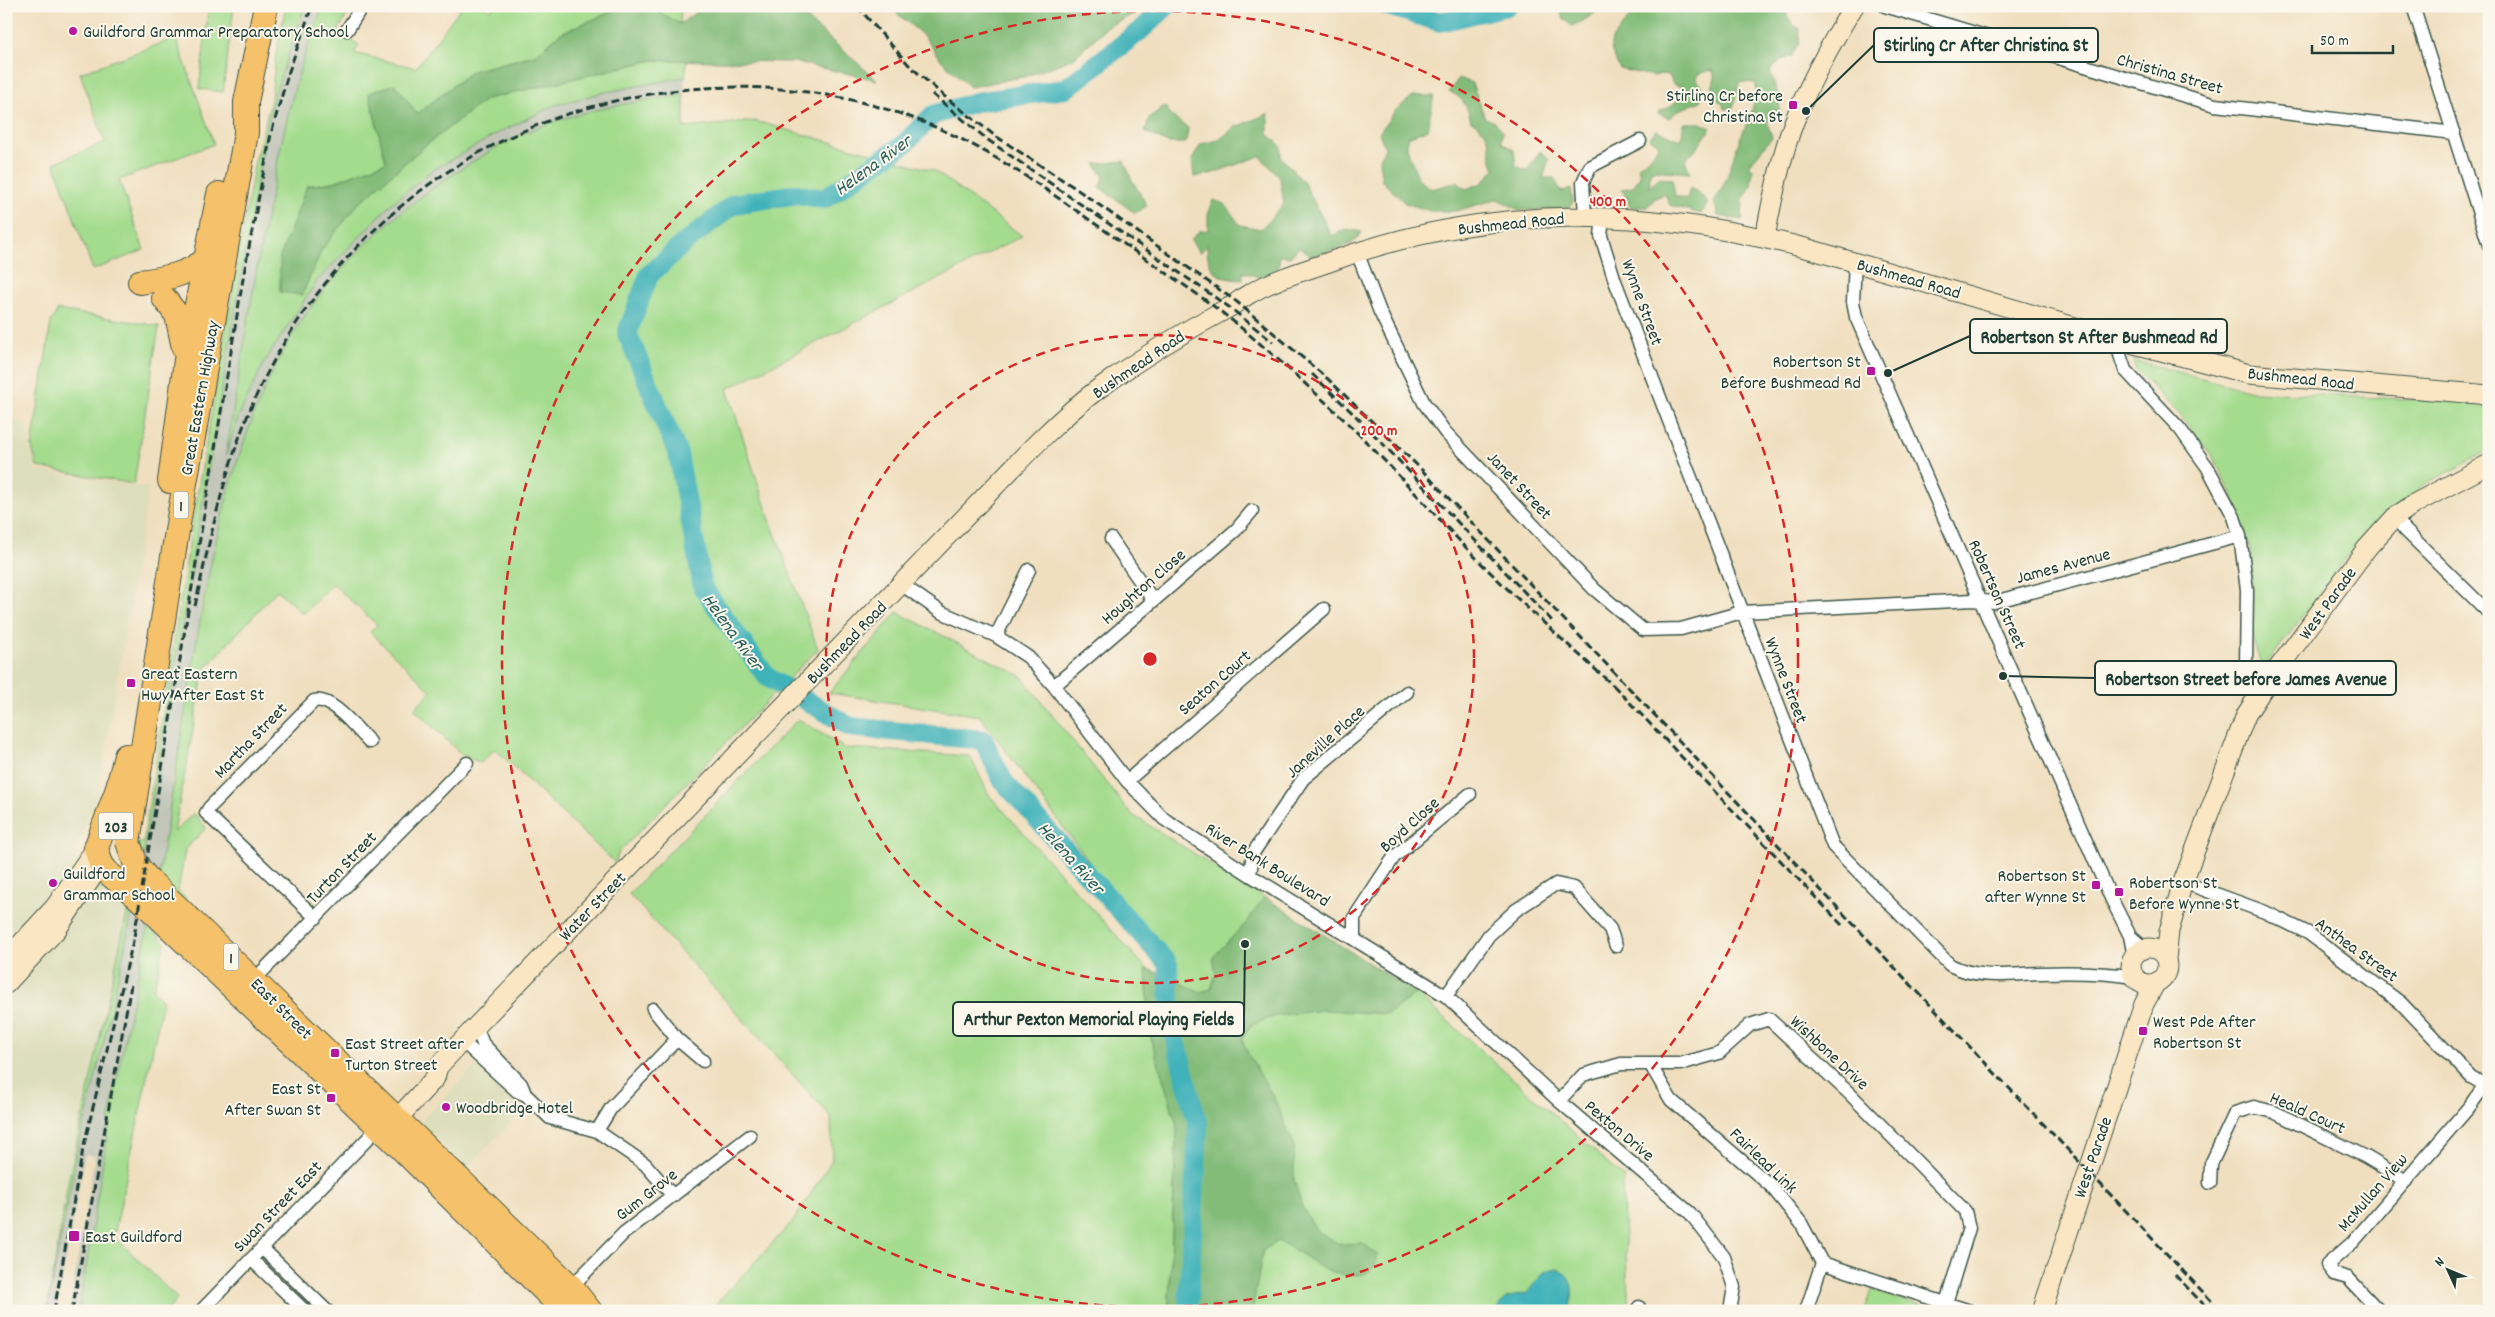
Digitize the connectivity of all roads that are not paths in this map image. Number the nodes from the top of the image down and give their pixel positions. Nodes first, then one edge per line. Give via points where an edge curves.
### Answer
1 (266, 6) edge
2 (362, 6) edge
3 (1854, 6) edge
4 (1885, 6) edge
5 (2413, 6) edge
6 (347, 30) dead end
7 (246, 102) junction
8 (2454, 133) junction
9 (1640, 140) dead end
10 (1594, 216) junction
11 (1765, 238) junction
12 (2489, 245) edge
13 (1357, 252) junction
14 (206, 259) junction
15 (1855, 262) junction
16 (140, 282) dead end
17 (164, 298) dead end
18 (2123, 341) junction
19 (186, 360) junction
20 (2483, 393) edge
21 (2489, 464) edge
22 (1252, 511) dead end
23 (2395, 517) junction
24 (2240, 536) junction
25 (1111, 539) dead end
26 (1029, 570) dead end
27 (901, 584) junction
28 (1154, 600) junction
29 (1982, 601) junction
30 (1324, 609) dead end
31 (1742, 612) junction
32 (2489, 613) edge
33 (996, 636) junction
34 (1054, 686) junction
35 (2262, 690) junction
36 (1407, 692) dead end
37 (370, 742) dead end
38 (748, 745) joint
39 (467, 763) dead end
40 (1127, 781) junction
41 (134, 790) junction
42 (1470, 794) dead end
43 (98, 856) junction
44 (1250, 875) junction
45 (2183, 882) junction
46 (316, 918) junction
47 (1354, 938) junction
48 (1616, 946) dead end
49 (6, 960) edge
50 (2145, 965) junction
51 (6, 984) edge
52 (247, 987) junction
53 (1446, 996) junction
54 (653, 1009) dead end
55 (476, 1027) junction
56 (677, 1039) junction
57 (462, 1041) junction
58 (703, 1061) dead end
59 (1650, 1064) junction
60 (2485, 1085) joint
61 (526, 1095) junction
62 (1559, 1101) junction
63 (387, 1119) junction
64 (597, 1131) junction
65 (750, 1136) dead end
66 (2406, 1181) junction
67 (2210, 1183) dead end
68 (673, 1196) junction
69 (262, 1248) junction
70 (251, 1259) junction
71 (1822, 1263) junction
72 (570, 1287) junction
73 (1946, 1303) junction
74 (201, 1311) edge
75 (305, 1311) edge
76 (327, 1311) edge
77 (565, 1311) edge
78 (590, 1311) edge
79 (1730, 1311) edge
80 (1806, 1311) edge
81 (1970, 1311) edge
82 (2042, 1311) edge
83 (2379, 1311) edge

1 - 7 highway, Great Eastern Highway / 1
2 - 6 street
3 - 11 main road via 1828,48 1794,123
4 - 8 street, Christina Street via 2215,105
5 - 8 street
7 - 14 highway, Great Eastern Highway / 1 via 231,132
7 - 41 highway, Great Eastern Highway / 1 via 246,134
8 - 12 street
9 - 10 street, Wynne Street via 1590,167 1583,182
10 - 11 main road, Bushmead Road via 1694,225
10 - 13 main road, Bushmead Road via 1528,218 1452,228
10 - 31 street, Wynne Street via 1615,281
11 - 15 main road, Bushmead Road
13 - 27 main road, Bushmead Road via 1251,293 1152,352 1096,391 1012,468
13 - 31 street, Janet Street via 1380,312 1424,403 1446,432 1594,589 1643,630 1681,628
14 - 16 highway via 196,268
14 - 19 highway, Great Eastern Highway / 1
15 - 18 main road, Bushmead Road
15 - 29 street, Robertson Street via 1853,302 1856,317
17 - 19 highway via 177,315
18 - 20 main road, Bushmead Road via 2248,374
18 - 24 street via 2120,355 2126,370 2174,422 2208,468 2225,498
19 - 43 highway, Great Eastern Highway / 1 via 151,624 134,721
21 - 23 main road, West Parade
22 - 28 street, Houghton Close via 1236,530
23 - 32 street
23 - 35 main road, West Parade via 2367,548
24 - 29 street, James Avenue via 1994,602
24 - 35 street via 2247,590 2246,665
25 - 28 street
26 - 33 street
27 - 33 street, River Bank Boulevard via 941,612
27 - 38 main road, Bushmead Road
28 - 34 street, Houghton Close
29 - 31 street, James Avenue
29 - 50 street, Robertson Street via 2111,898
30 - 40 street, Seaton Court
31 - 50 street, Wynne Street via 1833,846 1950,965 1964,972 1986,976 2110,973
33 - 34 street, River Bank Boulevard via 1028,657
34 - 40 street, River Bank Boulevard
35 - 45 main road, West Parade via 2246,715
36 - 44 street, Janeville Place via 1303,779 1253,854
37 - 46 street, Martha Street via 331,704 320,700 308,706 206,813
38 - 55 main road, Water Street
39 - 46 street, Turton Street
40 - 44 street, River Bank Boulevard via 1164,819
41 - 43 highway, Great Eastern Highway / 203 via 122,804 111,844
41 - 52 highway, East Street / 1 via 127,838 136,865
42 - 47 street, Boyd Close via 1394,857 1354,918
43 - 49 main road, 203
43 - 51 main road, 203 via 57,929
43 - 52 highway, East Street / 1 via 111,875
44 - 47 street, River Bank Boulevard
45 - 50 main road, West Parade via 2169,931
45 - 60 street, Anthea Street via 2265,912 2308,933 2401,1003 2471,1077
46 - 52 street, Turton Street
47 - 53 street, River Bank Boulevard
48 - 53 street via 1610,929 1574,888 1556,884 1516,910 1489,935
50 - 82 main road, West Parade via 2144,1004
52 - 63 highway, East Street / 1
53 - 62 street, Pexton Drive
54 - 56 street
55 - 57 main road, Water Street
55 - 61 street via 483,1044 521,1084
56 - 58 street
56 - 64 street via 611,1108
57 - 61 street via 517,1091
57 - 63 main road, Water Street via 438,1068 428,1071
59 - 62 street, Wishbone Drive via 1621,1064 1583,1075
59 - 71 street, Fairlead Link via 1671,1100 1771,1186 1801,1223
59 - 73 street, Wishbone Drive via 1680,1064 1719,1053 1750,1025 1769,1019 1850,1094 1966,1212 1969,1228
60 - 66 street, McMullan View
61 - 64 street via 550,1118
62 - 79 street, Pexton Drive via 1690,1213 1724,1257 1734,1287
63 - 69 street, Swan Street East
63 - 72 highway, East Street / 1
63 - 77 highway, East Street / 1
64 - 68 street via 645,1164
65 - 68 street, Gum Grove
66 - 67 street, Heald Court via 2366,1157 2274,1112 2254,1107 2235,1112 2211,1164
66 - 83 street, McMullan View via 2353,1242 2327,1265 2334,1274 2348,1278
68 - 72 street, Gum Grove via 624,1233
69 - 70 street, Swan Street East
69 - 76 street
70 - 74 street, Swan Street East
70 - 75 street
71 - 73 street
71 - 80 street
72 - 78 highway, East Street / 1
73 - 81 street

